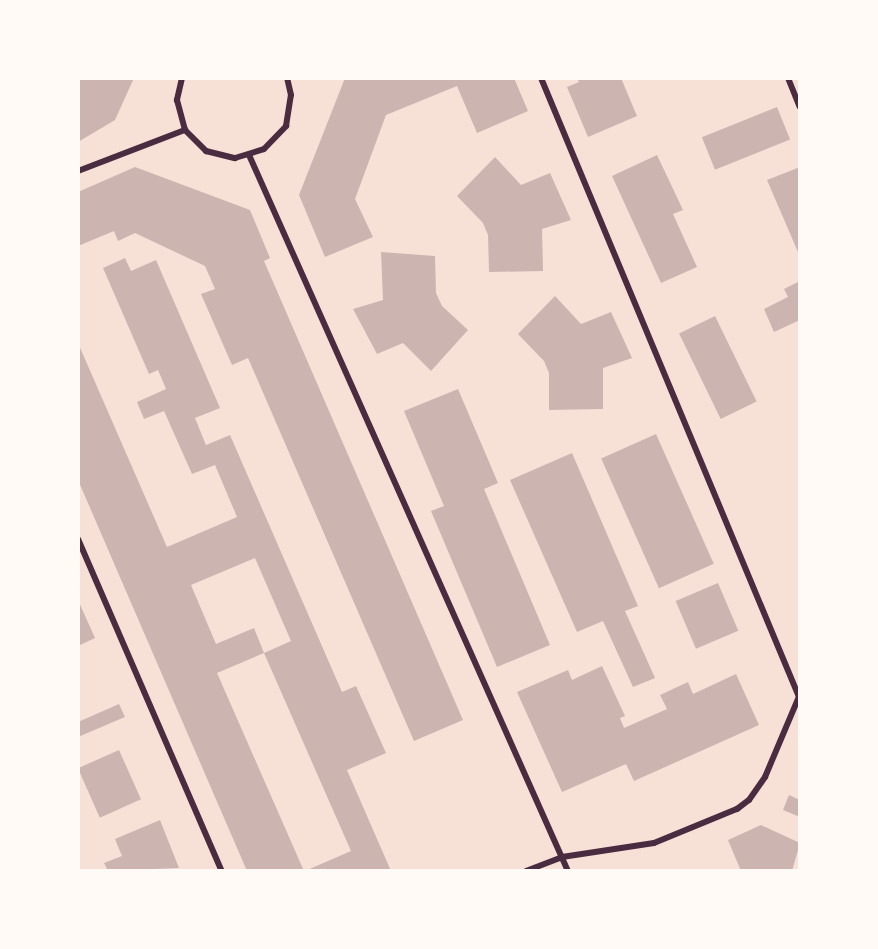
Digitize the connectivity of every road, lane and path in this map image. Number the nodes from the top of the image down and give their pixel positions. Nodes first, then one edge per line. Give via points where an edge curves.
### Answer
1 (182, 78) edge
2 (287, 78) edge
3 (541, 78) edge
4 (788, 78) edge
5 (800, 107) edge
6 (185, 130) junction
7 (249, 155) junction
8 (78, 171) edge
9 (78, 539) edge
10 (799, 695) edge
11 (562, 857) junction
12 (222, 871) edge
13 (526, 871) edge
14 (568, 871) edge

1 - 6 street via 177,100
2 - 7 street via 291,94 285,126 276,139
3 - 10 street
4 - 5 street
6 - 7 street via 206,150 235,158
6 - 8 street
7 - 11 street
9 - 12 street
10 - 11 street via 758,790 736,809 654,843
11 - 13 street
11 - 14 street

